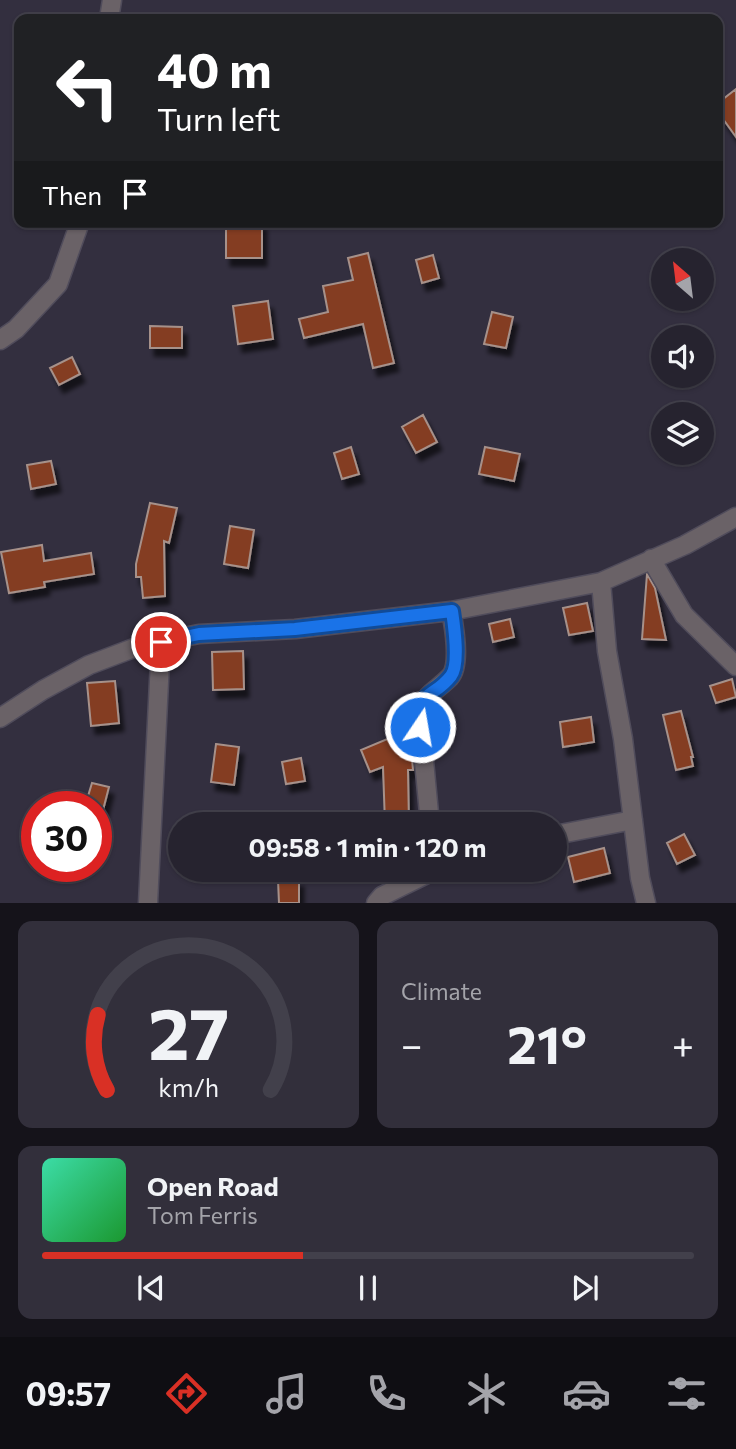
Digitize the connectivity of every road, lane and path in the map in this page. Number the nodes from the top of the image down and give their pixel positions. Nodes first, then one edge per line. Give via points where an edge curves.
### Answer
1 (78, 228) edge
2 (0, 340) edge
3 (736, 517) edge
4 (650, 559) junction
5 (601, 582) junction
6 (452, 611) junction
7 (161, 642) junction
8 (736, 666) edge
9 (0, 718) edge
10 (429, 812) edge
11 (633, 820) junction
12 (567, 833) edge
13 (411, 882) edge
14 (148, 903) edge
15 (376, 903) edge
16 (646, 903) edge

1 - 2 street via 58,284
3 - 4 street
4 - 5 street
4 - 8 street via 684,615
5 - 6 street
5 - 11 street
6 - 7 street via 295,629 199,634
6 - 10 street via 455,667 419,708
7 - 9 street via 89,664
7 - 14 street
11 - 12 street
11 - 16 street
13 - 15 street

